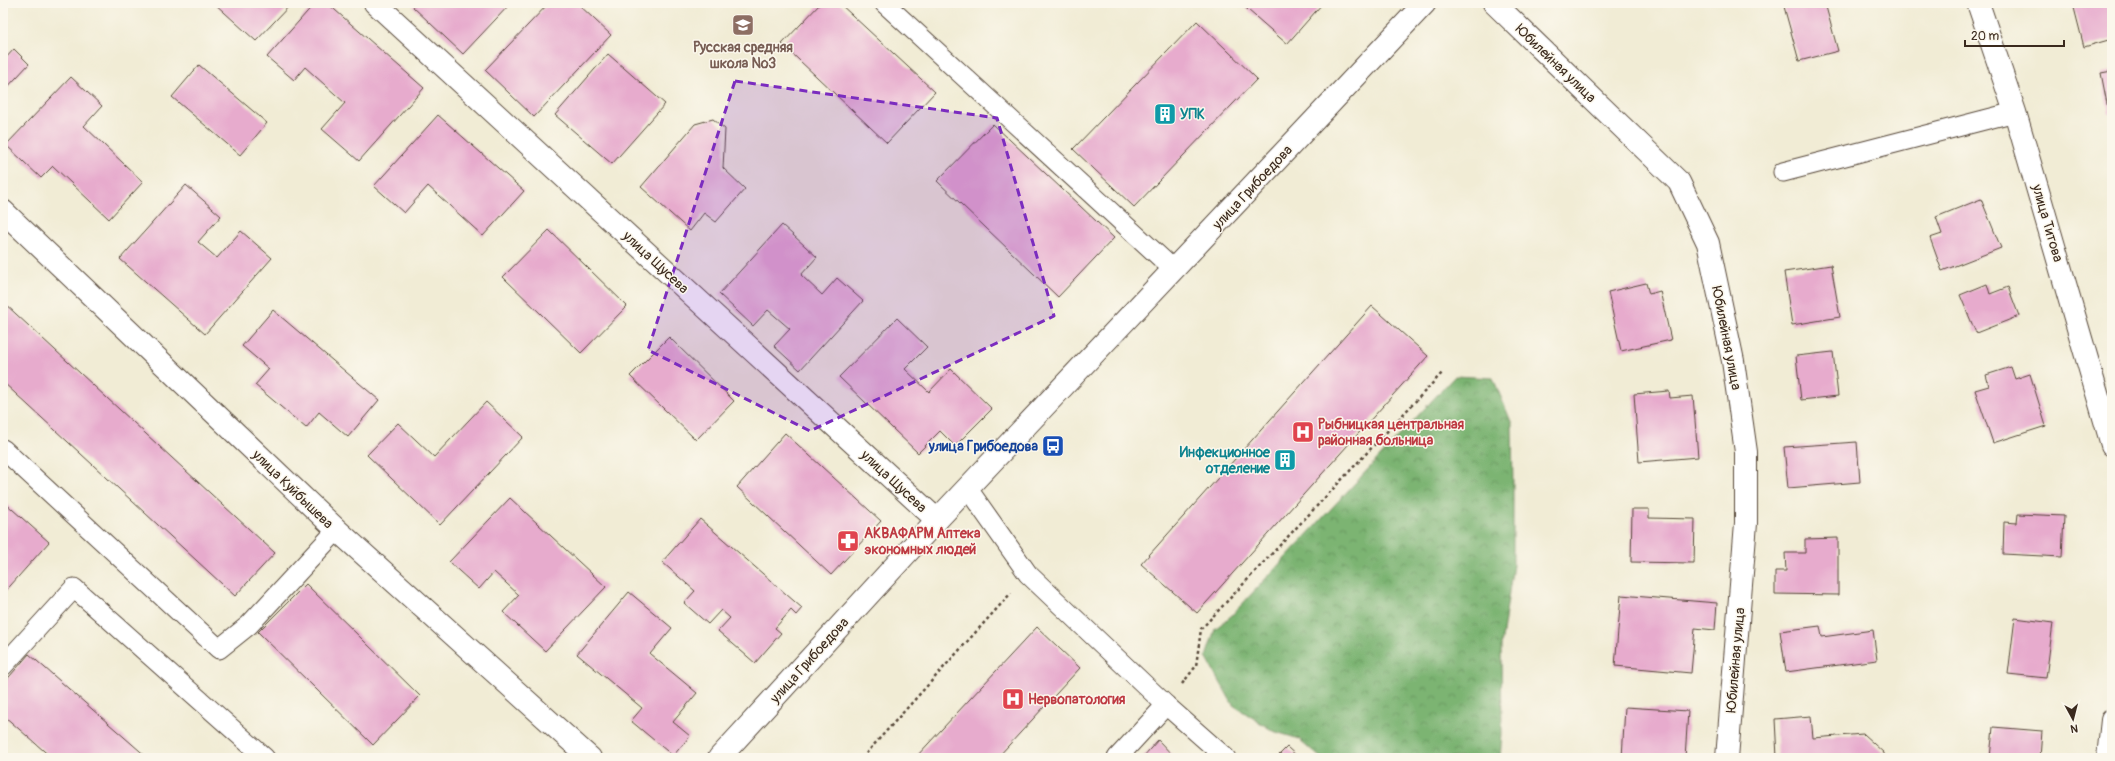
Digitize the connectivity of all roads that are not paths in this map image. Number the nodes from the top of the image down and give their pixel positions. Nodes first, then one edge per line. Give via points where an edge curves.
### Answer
1 (375, 3) edge
2 (884, 3) edge
3 (1425, 3) edge
4 (1494, 3) edge
5 (1978, 3) edge
6 (2015, 112) junction
7 (1783, 172) dead end
8 (3, 211) edge
9 (1174, 270) junction
10 (2112, 445) edge
11 (3, 449) edge
12 (968, 489) junction
13 (937, 520) junction
14 (336, 530) junction
15 (3, 666) edge
16 (1166, 705) junction
17 (2112, 720) edge
18 (265, 758) edge
19 (590, 758) edge
20 (719, 758) edge
21 (1117, 758) edge
22 (1226, 758) edge
23 (1728, 758) edge
24 (2108, 758) edge

1 - 13 street, улица Щусева
2 - 9 lane
3 - 9 street, улица Грибоедова
4 - 23 street, Юбилейная улица via 1679,182 1708,243 1732,361 1746,452 1746,523
5 - 6 street, улица Титова
6 - 7 lane
6 - 10 street, улица Титова
8 - 14 street, улица Куйбышева
9 - 12 street, улица Грибоедова
11 - 14 lane via 219,649 249,625
12 - 13 street, улица Грибоедова
12 - 16 lane via 1028,574
13 - 20 street, улица Грибоедова
14 - 19 street, улица Куйбышева
15 - 18 lane via 74,588
16 - 21 lane
16 - 22 lane
17 - 24 street

